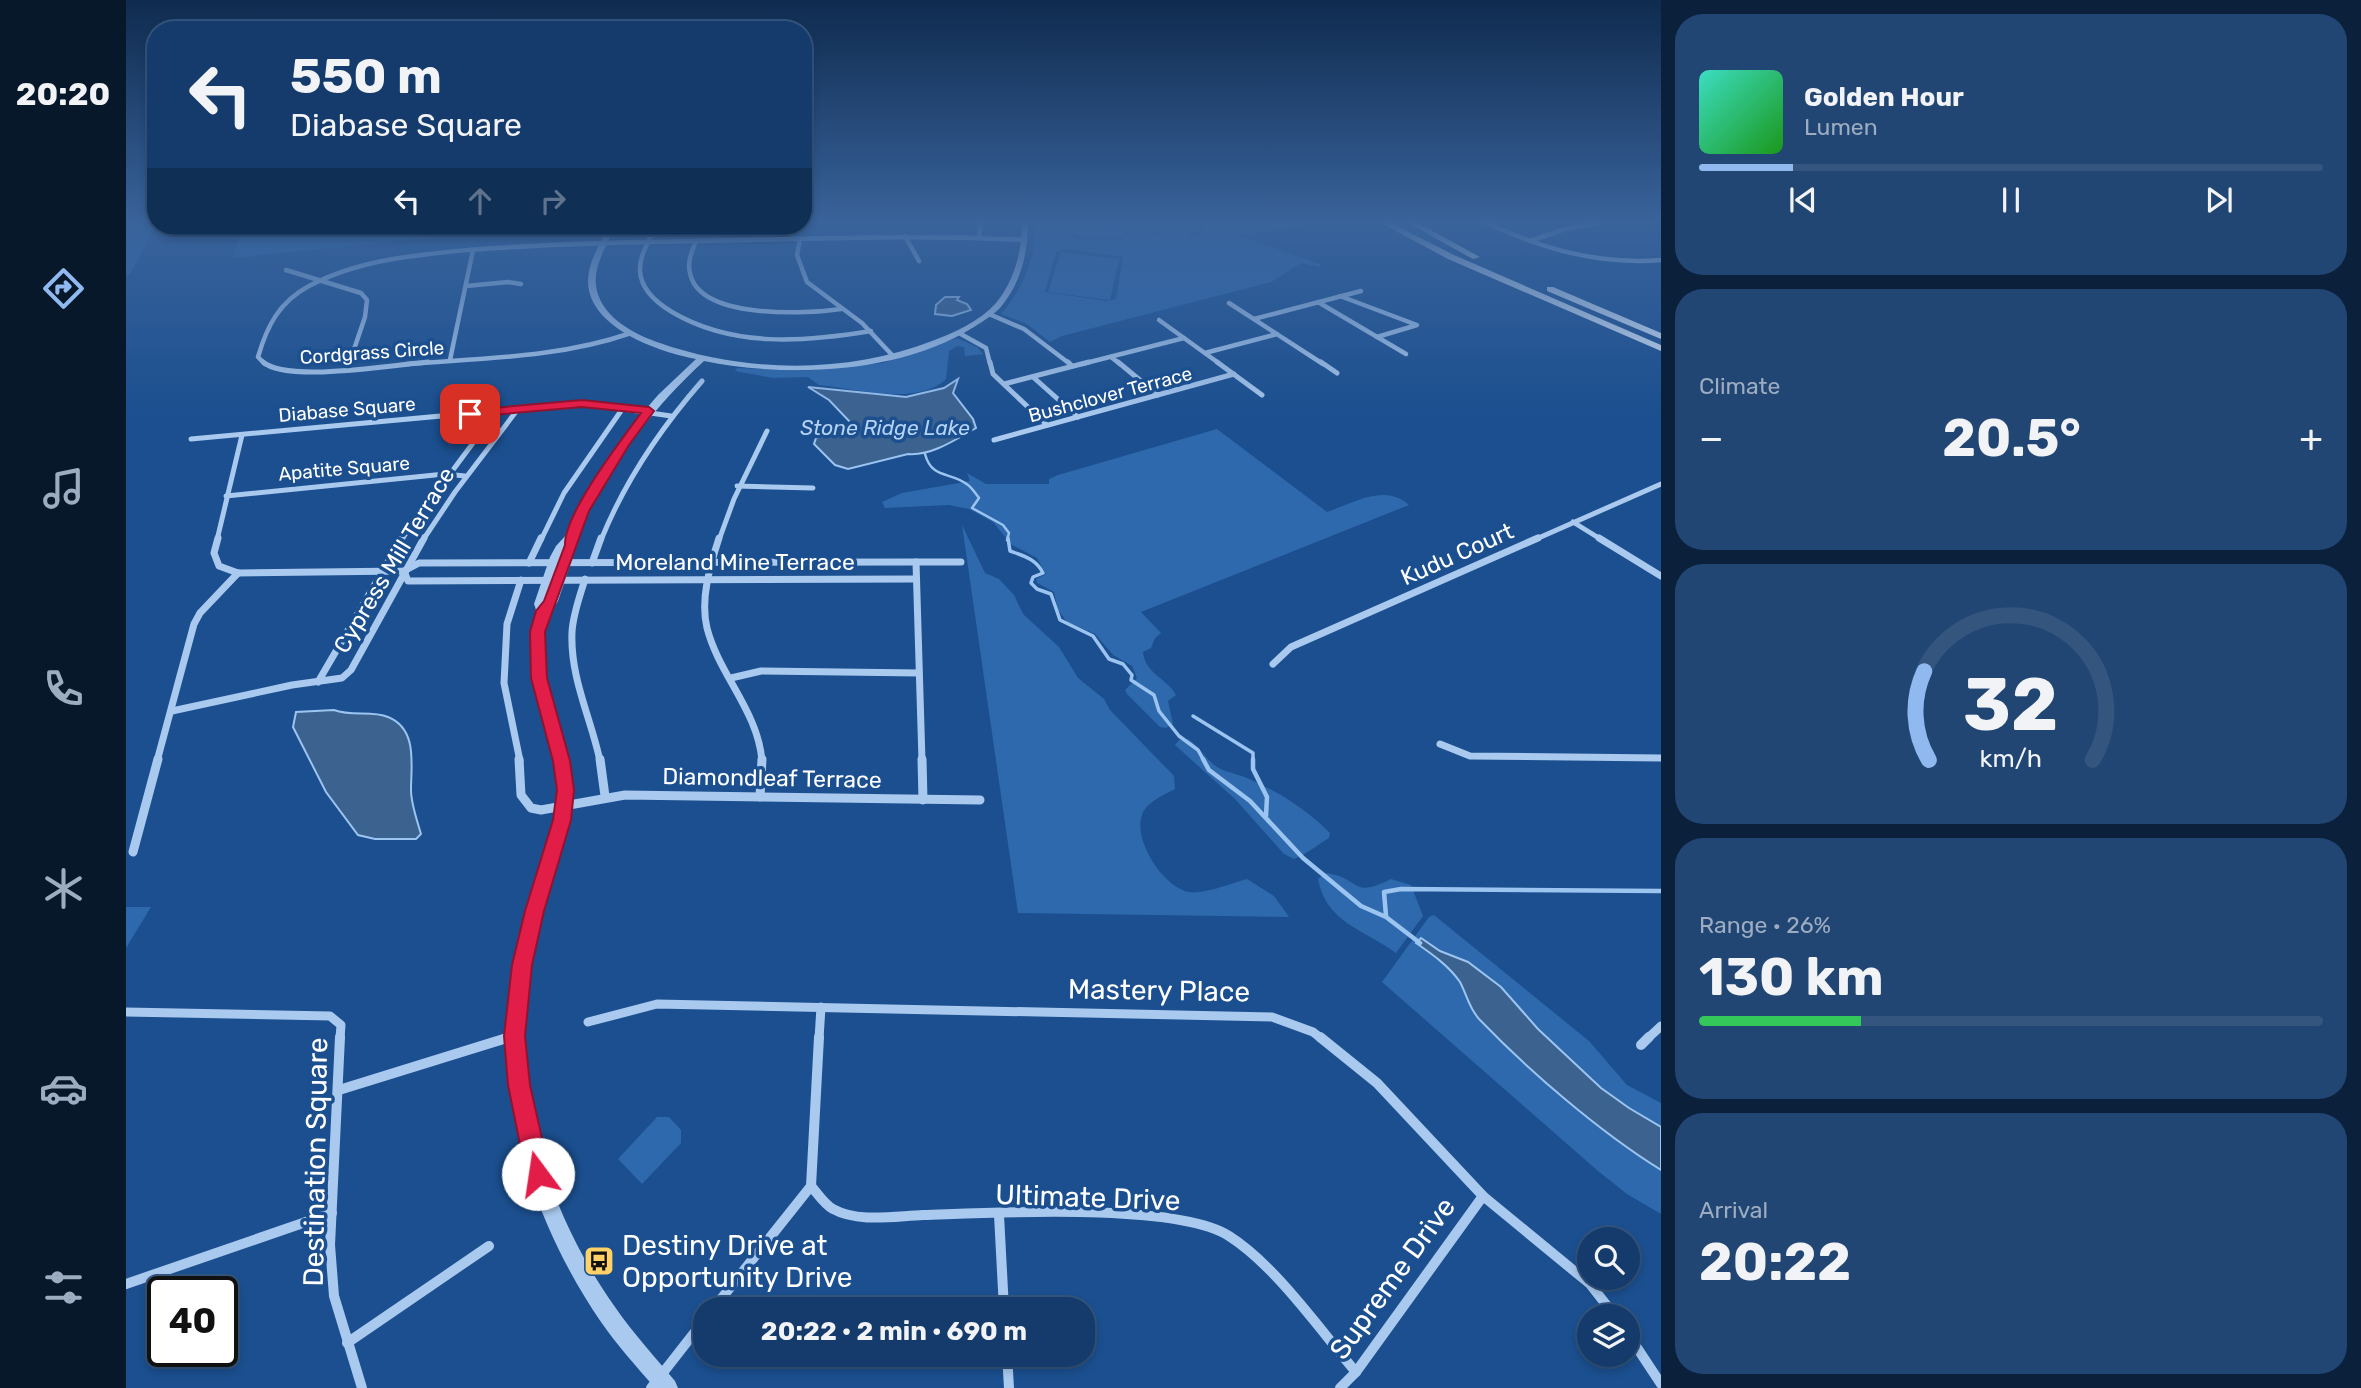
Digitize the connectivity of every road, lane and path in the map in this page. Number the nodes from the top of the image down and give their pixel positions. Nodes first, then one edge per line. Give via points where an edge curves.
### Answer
1 (309, 288) edge
2 (344, 288) edge
3 (466, 288) edge
4 (593, 288) edge
5 (646, 288) edge
6 (701, 288) edge
7 (814, 288) edge
8 (1010, 288) edge
9 (1522, 288) edge
10 (1548, 288) edge
11 (1361, 290) dead end
12 (1340, 296) junction
13 (1318, 302) junction
14 (1229, 303) dead end
15 (841, 309) junction
16 (989, 314) junction
17 (1254, 319) junction
18 (1159, 320) dead end
19 (871, 331) junction
20 (631, 333) junction
21 (959, 333) junction
22 (1277, 334) junction
23 (1661, 336) edge
24 (1377, 337) junction
25 (1184, 338) junction
26 (1661, 348) edge
27 (1205, 353) junction
28 (1406, 354) dead end
29 (893, 356) junction
30 (1111, 357) junction
31 (701, 359) junction
32 (450, 360) junction
33 (1072, 366) junction
34 (348, 369) junction
35 (1337, 373) dead end
36 (1234, 374) junction
37 (1033, 377) junction
38 (702, 381) dead end
39 (1004, 384) junction
40 (1158, 395) junction
41 (1262, 395) dead end
42 (623, 408) junction
43 (518, 409) junction
44 (649, 411) junction
45 (496, 412) junction
46 (671, 416) junction
47 (1078, 417) junction
48 (1047, 425) junction
49 (767, 431) dead end
50 (242, 435) junction
51 (191, 439) dead end
52 (994, 440) dead end
53 (445, 474) junction
54 (465, 476) junction
55 (1661, 484) edge
56 (737, 486) junction
57 (813, 488) dead end
58 (226, 496) junction
59 (1573, 522) junction
60 (916, 562) junction
61 (961, 562) dead end
62 (529, 563) junction
63 (560, 563) junction
64 (592, 563) junction
65 (713, 563) junction
66 (404, 571) junction
67 (380, 572) junction
68 (238, 573) junction
69 (1661, 576) edge
70 (585, 579) junction
71 (710, 579) junction
72 (916, 579) junction
73 (521, 580) junction
74 (554, 580) junction
75 (1273, 664) dead end
76 (919, 673) junction
77 (730, 678) junction
78 (318, 682) junction
79 (172, 711) junction
80 (1440, 744) dead end
81 (1661, 758) edge
82 (605, 796) junction
83 (760, 797) junction
84 (923, 800) junction
85 (980, 800) dead end
86 (564, 806) junction
87 (133, 852) dead end
88 (821, 1007) junction
89 (128, 1015) edge
90 (588, 1022) dead end
91 (1661, 1026) edge
92 (514, 1036) junction
93 (1642, 1045) dead end
94 (339, 1090) junction
95 (811, 1185) junction
96 (1483, 1196) junction
97 (332, 1213) junction
98 (999, 1215) junction
99 (489, 1246) dead end
100 (126, 1284) edge
101 (722, 1297) edge
102 (1003, 1297) edge
103 (1606, 1304) edge
104 (693, 1336) edge
105 (348, 1343) junction
106 (1640, 1352) edge
107 (1008, 1367) edge
108 (1356, 1372) junction
109 (659, 1384) edge
110 (1661, 1384) edge
111 (362, 1388) edge
112 (1009, 1388) edge
113 (1340, 1388) edge

1 - 34 street, Cordgrass Circle via 271,317 258,357 275,371
2 - 34 street via 361,293 366,300
3 - 32 street
4 - 20 street via 606,313
5 - 19 street via 657,302 689,322 714,330 768,339 820,339
6 - 15 street via 711,296 761,312
7 - 15 street
8 - 16 street
9 - 26 main road
10 - 23 main road
11 - 12 street
12 - 13 street
12 - 24 street via 1417,325
13 - 17 street
13 - 24 street
14 - 17 street
15 - 19 street
16 - 21 street
16 - 33 street via 1029,330
17 - 22 street
18 - 25 street
19 - 29 street
20 - 31 street
20 - 32 street, Cordgrass Circle via 566,351
21 - 29 street
21 - 39 street via 986,348 989,369
22 - 27 street
22 - 35 street
24 - 28 street
25 - 27 street
25 - 30 street
27 - 36 street
29 - 31 street via 799,368
30 - 33 street
30 - 40 street
31 - 44 street
32 - 34 street, Cordgrass Circle
33 - 37 street
36 - 40 street, Bushclover Terrace
36 - 41 street
37 - 39 street
37 - 47 street
38 - 46 street
39 - 48 street
40 - 47 street, Bushclover Terrace
42 - 43 street, Diabase Square via 582,403
42 - 44 street, Diabase Square
42 - 62 street via 574,477
43 - 45 street, Diabase Square
43 - 54 street, Cypress Mill Terrace
44 - 46 street, Diabase Square
44 - 63 street via 598,485
45 - 50 street, Diabase Square
45 - 53 street, Cypress Mill Terrace
46 - 64 street via 614,505
47 - 48 street, Bushclover Terrace
48 - 52 street, Bushclover Terrace
49 - 56 street
50 - 51 street, Diabase Square
50 - 58 street
53 - 54 street, Apatite Square
53 - 58 street, Apatite Square
53 - 67 street, Cypress Mill Terrace
54 - 66 street, Cypress Mill Terrace
55 - 59 street, Kudu Court
56 - 57 street
56 - 65 street
58 - 68 street via 214,552 219,566
59 - 69 street
59 - 75 street, Kudu Court via 1291,647
60 - 61 street, Moreland Mine Terrace
60 - 65 street, Moreland Mine Terrace
60 - 72 street
62 - 63 street, Moreland Mine Terrace
62 - 66 street, Moreland Mine Terrace via 419,564
63 - 64 street, Moreland Mine Terrace
63 - 74 street
64 - 65 street, Moreland Mine Terrace
65 - 71 street
66 - 67 street
66 - 73 street, Moreland Mine Terrace via 408,581
66 - 78 street, Cypress Mill Terrace via 351,670 342,678
67 - 68 street
67 - 78 street, Cypress Mill Terrace
68 - 79 street via 194,624
70 - 71 street, Moreland Mine Terrace
70 - 74 street, Moreland Mine Terrace
70 - 82 street via 573,623 573,656 602,762
71 - 72 street, Moreland Mine Terrace
71 - 77 street via 707,626
72 - 76 street
73 - 74 street, Moreland Mine Terrace
73 - 86 street, Diamondleaf Terrace via 503,650 521,794 526,805 537,810
74 - 86 street via 551,604 543,611 538,632 538,670 565,774
76 - 77 street via 761,671
76 - 84 street
77 - 83 street via 761,748
78 - 79 street, Cypress Mill Terrace
79 - 87 street
80 - 81 street via 1470,756
82 - 83 street, Diamondleaf Terrace
82 - 86 street, Diamondleaf Terrace
83 - 84 street, Diamondleaf Terrace
84 - 85 street, Diamondleaf Terrace
86 - 92 street via 528,935
88 - 90 street, Mastery Place via 657,1004
88 - 95 street
88 - 96 street, Mastery Place via 1272,1017 1313,1032 1377,1083
89 - 94 street, Destination Square via 330,1016 341,1026
91 - 93 street
92 - 94 street
92 - 109 street via 527,1131 557,1227 609,1317
94 - 97 street, Destination Square
95 - 98 street, Ultimate Drive via 832,1209 863,1217
95 - 101 street
96 - 103 street, Mastery Place via 1590,1284
96 - 108 street, Supreme Drive
97 - 100 street
97 - 105 street, Destination Square via 334,1296
98 - 102 street
98 - 108 street, Ultimate Drive via 1176,1219 1227,1233 1258,1261
99 - 105 street
104 - 109 street
105 - 111 street, Destination Square
106 - 110 street
107 - 112 street
108 - 113 street, Supreme Drive

